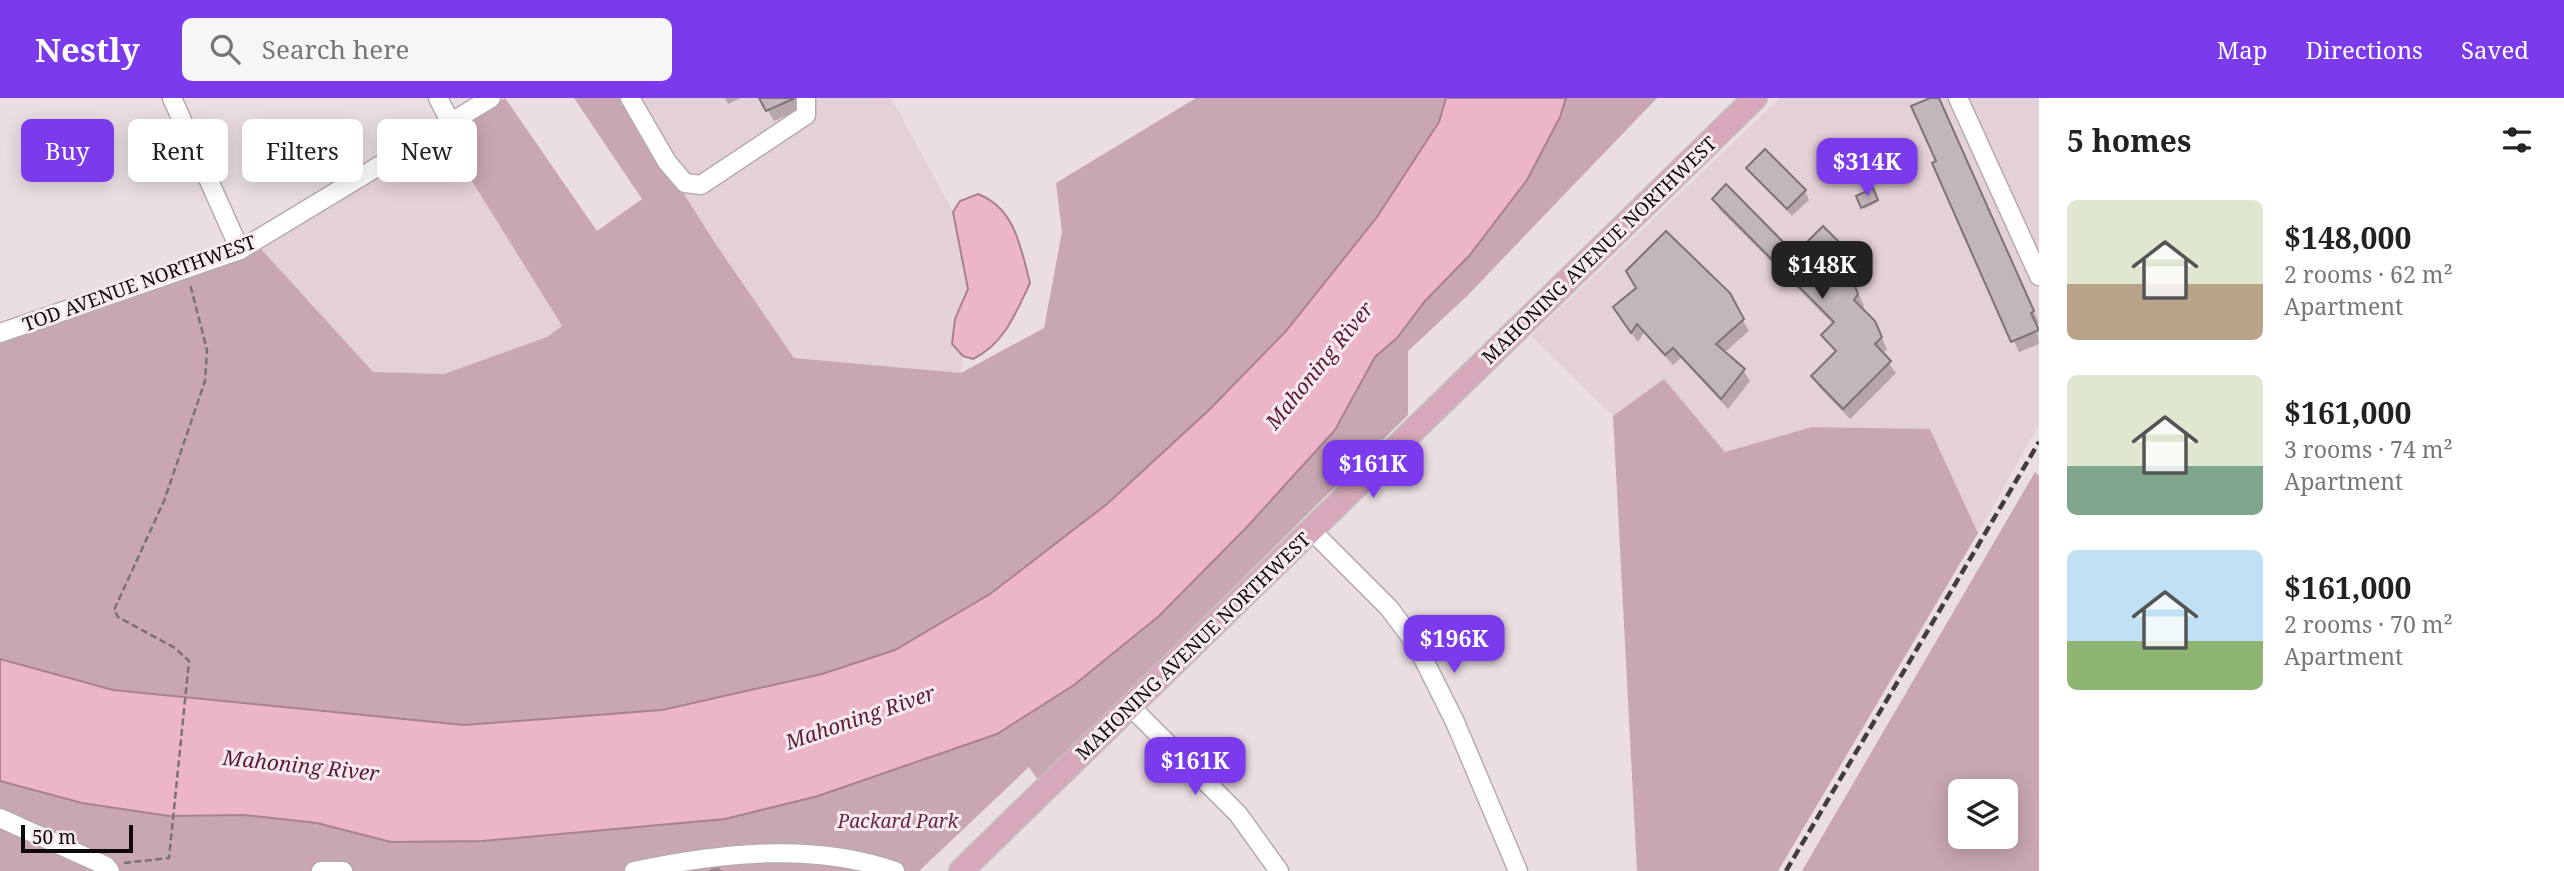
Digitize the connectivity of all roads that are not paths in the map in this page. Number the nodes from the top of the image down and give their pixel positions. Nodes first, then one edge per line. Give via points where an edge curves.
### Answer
1 (172, 98) edge
2 (438, 98) edge
3 (491, 98) edge
4 (630, 98) edge
5 (806, 98) edge
6 (1755, 98) edge
7 (1958, 98) edge
8 (449, 119) edge
9 (457, 119) edge
10 (377, 168) edge
11 (240, 250) junction
12 (2039, 276) edge
13 (0, 333) edge
14 (1312, 531) junction
15 (1131, 708) junction
16 (0, 818) edge
17 (108, 868) edge
18 (321, 871) edge
19 (343, 871) edge
20 (634, 871) edge
21 (895, 871) edge
22 (961, 871) edge
23 (1279, 871) edge
24 (1518, 871) edge

1 - 11 street
2 - 8 street
3 - 9 street, TOD AVENUE NORTHWEST
4 - 5 street via 667,162 685,183 701,185 806,115
6 - 14 main road, MAHONING AVENUE NORTHWEST
7 - 12 street
10 - 11 street, TOD AVENUE NORTHWEST
11 - 13 street, TOD AVENUE NORTHWEST
14 - 15 main road, MAHONING AVENUE NORTHWEST
14 - 24 street via 1389,608 1416,644 1455,722
15 - 22 main road, MAHONING AVENUE NORTHWEST
15 - 23 street via 1238,814
16 - 17 street
18 - 19 street
20 - 21 street via 749,855 831,855

